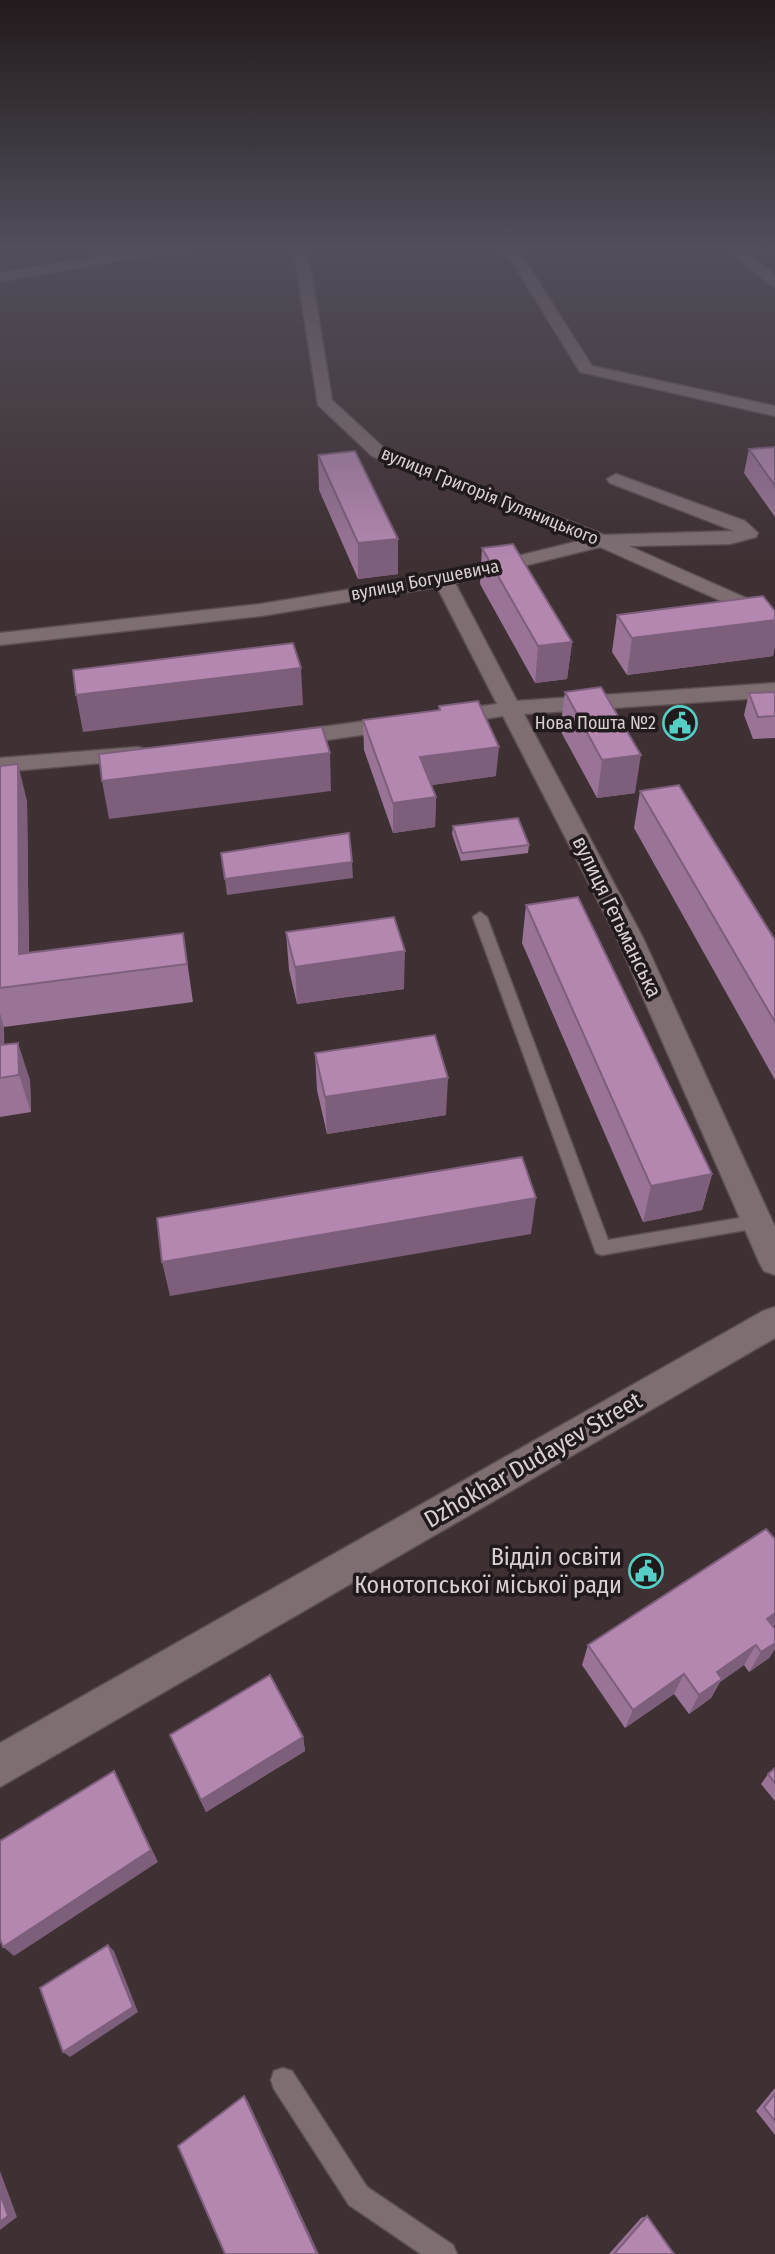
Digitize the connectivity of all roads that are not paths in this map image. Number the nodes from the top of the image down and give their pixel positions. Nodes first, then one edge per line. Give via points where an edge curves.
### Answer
1 (316, 351) edge
2 (575, 351) edge
3 (775, 411) edge
4 (616, 479) dead end
5 (602, 541) junction
6 (443, 580) junction
7 (775, 619) edge
8 (0, 639) edge
9 (775, 690) edge
10 (512, 708) junction
11 (258, 743) edge
12 (163, 752) edge
13 (0, 765) edge
14 (480, 917) dead end
15 (757, 1222) junction
16 (775, 1262) edge
17 (775, 1321) edge
18 (0, 1766) edge
19 (283, 2080) dead end
20 (444, 2254) edge

1 - 5 street, вулиця Григорія Гуляницького via 324,401 378,452
2 - 3 street via 586,369
4 - 5 street, вулиця Богушевича via 738,525 748,533 730,538
5 - 6 street, вулиця Богушевича
5 - 7 street, вулиця Григорія Гуляницького
6 - 8 street, вулиця Богушевича via 261,611
6 - 10 street, вулиця Гетьманська
9 - 10 street
10 - 11 street
10 - 15 street, вулиця Гетьманська via 630,938
12 - 13 street
14 - 15 lane via 602,1248
15 - 16 street, вулиця Гетьманська
17 - 18 street, Dzhokhar Dudayev Street
19 - 20 lane via 358,2196

